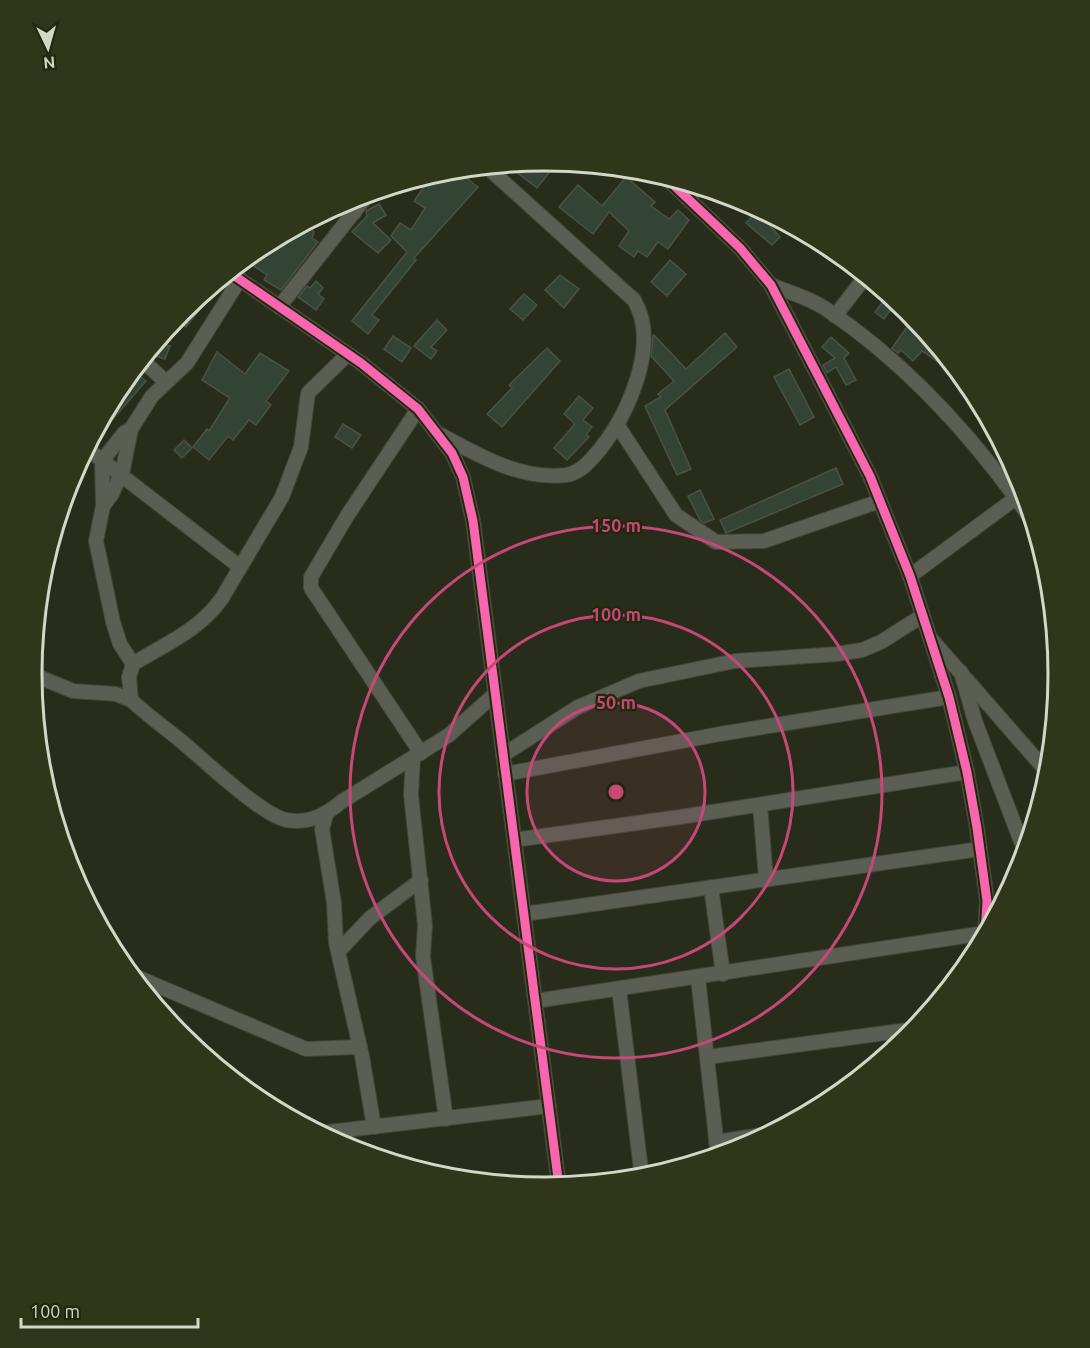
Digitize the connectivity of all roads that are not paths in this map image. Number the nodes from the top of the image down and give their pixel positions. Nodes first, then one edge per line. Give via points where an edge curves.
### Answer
1 (494, 174) edge
2 (677, 189) edge
3 (692, 193) edge
4 (688, 199) junction
5 (359, 207) edge
6 (351, 210) edge
7 (354, 213) junction
8 (237, 277) edge
9 (232, 281) edge
10 (861, 283) edge
11 (771, 285) junction
12 (279, 307) junction
13 (835, 316) junction
14 (348, 354) junction
15 (148, 366) edge
16 (166, 382) junction
17 (418, 409) junction
18 (618, 426) junction
19 (131, 429) junction
20 (439, 434) junction
21 (93, 454) edge
22 (102, 461) junction
23 (121, 475) junction
24 (1011, 485) edge
25 (1016, 498) edge
26 (880, 501) junction
27 (103, 506) junction
28 (240, 567) junction
29 (910, 576) junction
30 (922, 615) junction
31 (929, 637) junction
32 (133, 664) junction
33 (961, 672) junction
34 (42, 678) edge
35 (495, 694) junction
36 (949, 697) junction
37 (131, 700) junction
38 (417, 755) junction
39 (503, 755) junction
40 (1040, 763) edge
41 (967, 772) junction
42 (506, 774) junction
43 (759, 805) junction
44 (326, 815) junction
45 (1020, 839) edge
46 (514, 840) junction
47 (980, 849) junction
48 (766, 879) junction
49 (421, 880) junction
50 (711, 887) junction
51 (524, 914) junction
52 (986, 916) edge
53 (975, 936) edge
54 (338, 952) junction
55 (723, 974) junction
56 (698, 978) junction
57 (147, 981) edge
58 (619, 989) junction
59 (535, 1001) junction
60 (900, 1031) edge
61 (360, 1047) junction
62 (707, 1057) junction
63 (549, 1106) junction
64 (446, 1119) junction
65 (374, 1127) junction
66 (336, 1131) edge
67 (717, 1146) edge
68 (641, 1167) edge
69 (558, 1177) edge

1 - 18 street via 634,300 642,313 642,350 633,392
2 - 4 street
3 - 4 street
4 - 11 street via 740,248
5 - 7 street
6 - 7 street
7 - 12 street
8 - 12 street
9 - 16 street via 187,363
10 - 13 street
11 - 13 street
11 - 26 street
12 - 14 street
13 - 24 street via 926,391
14 - 17 street
14 - 28 street via 308,393 295,466 282,497
15 - 16 street
16 - 19 street
17 - 20 street
17 - 38 street via 311,577 311,588
18 - 20 street via 592,459 567,475 518,471
18 - 26 street via 676,514 716,542 764,541
19 - 22 street
19 - 23 street
20 - 35 street via 463,477 473,520
21 - 22 street
22 - 23 street
22 - 27 street
23 - 27 street
23 - 28 street
25 - 29 street
26 - 29 street
27 - 32 street via 96,541 120,644
28 - 32 street via 213,612
29 - 30 street
30 - 31 street
30 - 39 street via 862,650 735,661 639,681 578,706
31 - 33 street
31 - 36 street
32 - 37 street via 129,677
33 - 40 street
33 - 45 street via 993,773
34 - 37 street via 74,691 116,694
35 - 38 street via 449,735
35 - 39 street
36 - 41 street
36 - 42 street
37 - 44 street via 274,815 306,820
38 - 44 street
38 - 49 street via 411,795
39 - 42 street
41 - 43 street
41 - 47 street
42 - 46 street
43 - 46 street
43 - 48 street
44 - 54 street via 322,829
46 - 51 street
47 - 48 street
47 - 52 street
48 - 50 street
49 - 54 street via 370,918
49 - 64 street via 423,957
50 - 51 street
50 - 55 street
51 - 59 street
53 - 55 street
54 - 61 street
55 - 56 street
56 - 58 street
56 - 62 street
57 - 61 street via 306,1049
58 - 59 street
58 - 68 street
59 - 63 street
60 - 62 street
61 - 65 street
62 - 67 street
63 - 64 street
63 - 69 street
64 - 65 street
65 - 66 street

